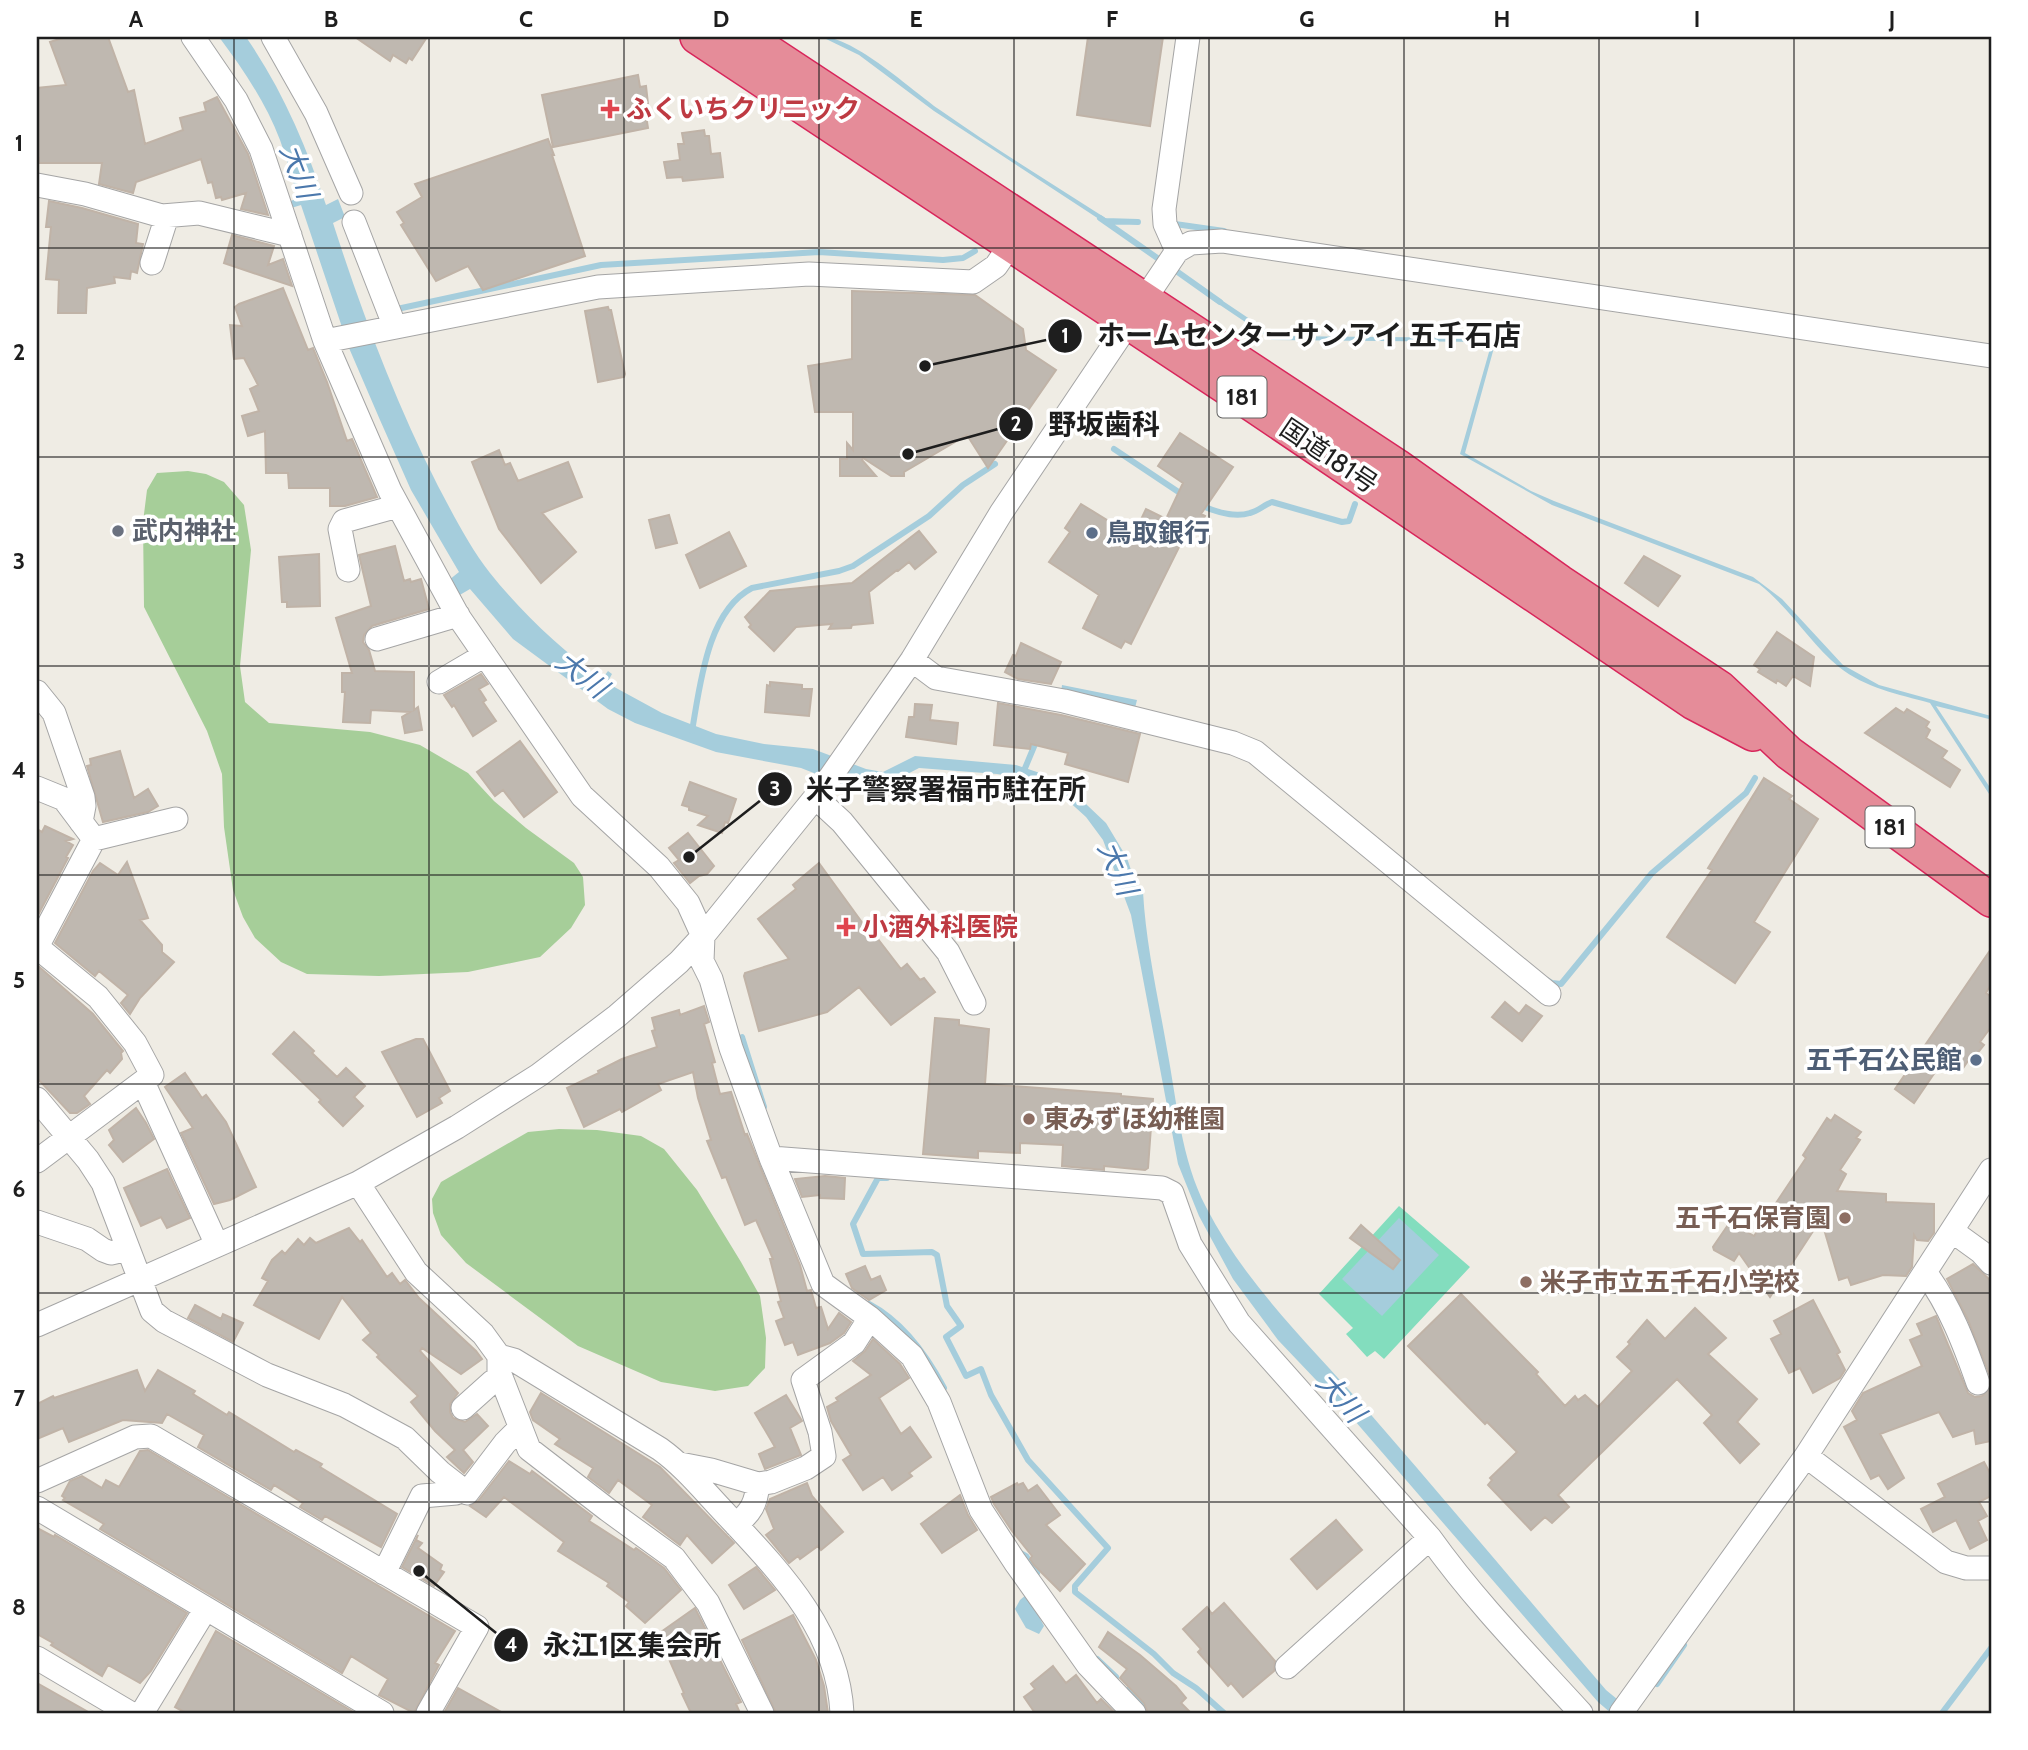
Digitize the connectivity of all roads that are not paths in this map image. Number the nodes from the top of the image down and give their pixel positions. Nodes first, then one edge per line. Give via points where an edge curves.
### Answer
1 (192, 37) edge
2 (273, 37) edge
3 (697, 37) edge
4 (746, 37) edge
5 (1188, 37) edge
6 (37, 185) edge
7 (351, 192) dead end
8 (167, 216) junction
9 (354, 222) dead end
10 (290, 235) junction
11 (1011, 244) junction
12 (1177, 251) junction
13 (152, 262) dead end
14 (1137, 312) junction
15 (394, 327) junction
16 (333, 340) junction
17 (1991, 356) edge
18 (398, 506) junction
19 (348, 570) dead end
20 (458, 615) junction
21 (377, 639) dead end
22 (485, 655) junction
23 (912, 660) junction
24 (439, 681) dead end
25 (37, 692) edge
26 (37, 789) edge
27 (818, 793) junction
28 (176, 818) dead end
29 (87, 830) junction
30 (1991, 900) edge
31 (703, 936) junction
32 (37, 947) edge
33 (1549, 994) dead end
34 (974, 1003) dead end
35 (143, 1082) junction
36 (37, 1099) edge
37 (70, 1138) junction
38 (771, 1158) junction
39 (37, 1161) edge
40 (1991, 1170) edge
41 (358, 1183) junction
42 (37, 1222) edge
43 (1952, 1231) junction
44 (217, 1245) junction
45 (128, 1249) junction
46 (1991, 1263) edge
47 (1926, 1272) junction
48 (141, 1279) junction
49 (870, 1318) junction
50 (37, 1325) edge
51 (500, 1367) junction
52 (1978, 1383) dead end
53 (463, 1408) dead end
54 (520, 1428) junction
55 (1806, 1456) junction
56 (680, 1464) junction
57 (37, 1481) edge
58 (758, 1484) junction
59 (463, 1490) junction
60 (37, 1508) edge
61 (736, 1525) junction
62 (1430, 1538) junction
63 (1991, 1568) edge
64 (384, 1573) junction
65 (205, 1610) junction
66 (37, 1658) edge
67 (1287, 1667) dead end
68 (130, 1713) edge
69 (142, 1713) edge
70 (382, 1713) edge
71 (428, 1713) edge
72 (762, 1713) edge
73 (842, 1713) edge
74 (1134, 1713) edge
75 (1581, 1713) edge
76 (1621, 1713) edge

1 - 10 street via 236,100 261,149
2 - 7 street via 316,113
3 - 11 highway, 国道181号 / 181
4 - 14 highway, 国道181号 / 181
5 - 12 street via 1164,209
6 - 8 street
8 - 10 street via 200,213
8 - 13 street
9 - 15 street
10 - 16 street
11 - 14 highway, 国道181号 / 181
11 - 15 street via 996,266 973,282 809,274 598,287
12 - 14 street
12 - 17 street via 1191,243 1222,241
14 - 23 street via 1001,513
14 - 30 highway, 国道181号 / 181 via 1397,466 1720,688 1789,753
15 - 16 street
16 - 18 street
18 - 19 street via 344,521 340,529
18 - 20 street
20 - 21 street
20 - 22 street
22 - 24 street
22 - 31 street via 582,796 659,867 688,903
23 - 27 street
23 - 33 street via 936,678 1064,701 1255,752
25 - 29 street via 54,713 83,797
26 - 29 street via 64,799
27 - 31 street
27 - 34 street via 948,952
28 - 29 street
29 - 32 street
31 - 38 street via 702,961
31 - 41 street via 617,1016 539,1075
32 - 35 street via 99,997 135,1043 152,1075
35 - 37 street
35 - 44 street
36 - 37 street
37 - 39 street
37 - 45 street via 103,1183
38 - 49 street via 823,1284
38 - 62 street via 1162,1188 1172,1194 1190,1244 1239,1323
40 - 43 street
41 - 44 street
41 - 51 street via 416,1272 483,1334
42 - 45 street via 87,1239 103,1251
43 - 46 street
43 - 47 street
44 - 48 street
45 - 48 street
47 - 52 street via 1957,1325
47 - 55 street
48 - 50 street
48 - 59 street via 152,1311 164,1321 267,1375 344,1405 405,1438
49 - 58 street via 854,1343 803,1380 824,1456 806,1468
49 - 74 street via 912,1356 939,1402 981,1510 1015,1562 1088,1665
51 - 53 street via 492,1382
51 - 54 street
51 - 56 street via 514,1360
54 - 59 street via 467,1493
54 - 72 street via 529,1449 674,1558 708,1603
55 - 63 street via 1946,1562
55 - 76 street
56 - 58 street
56 - 61 street
57 - 64 street via 135,1437 151,1436
58 - 61 street via 753,1510
59 - 64 street via 422,1496
60 - 65 street
61 - 73 street via 796,1594 819,1630 838,1681
62 - 67 street
62 - 75 street
64 - 71 street via 477,1627
65 - 69 street
65 - 70 street
66 - 68 street

